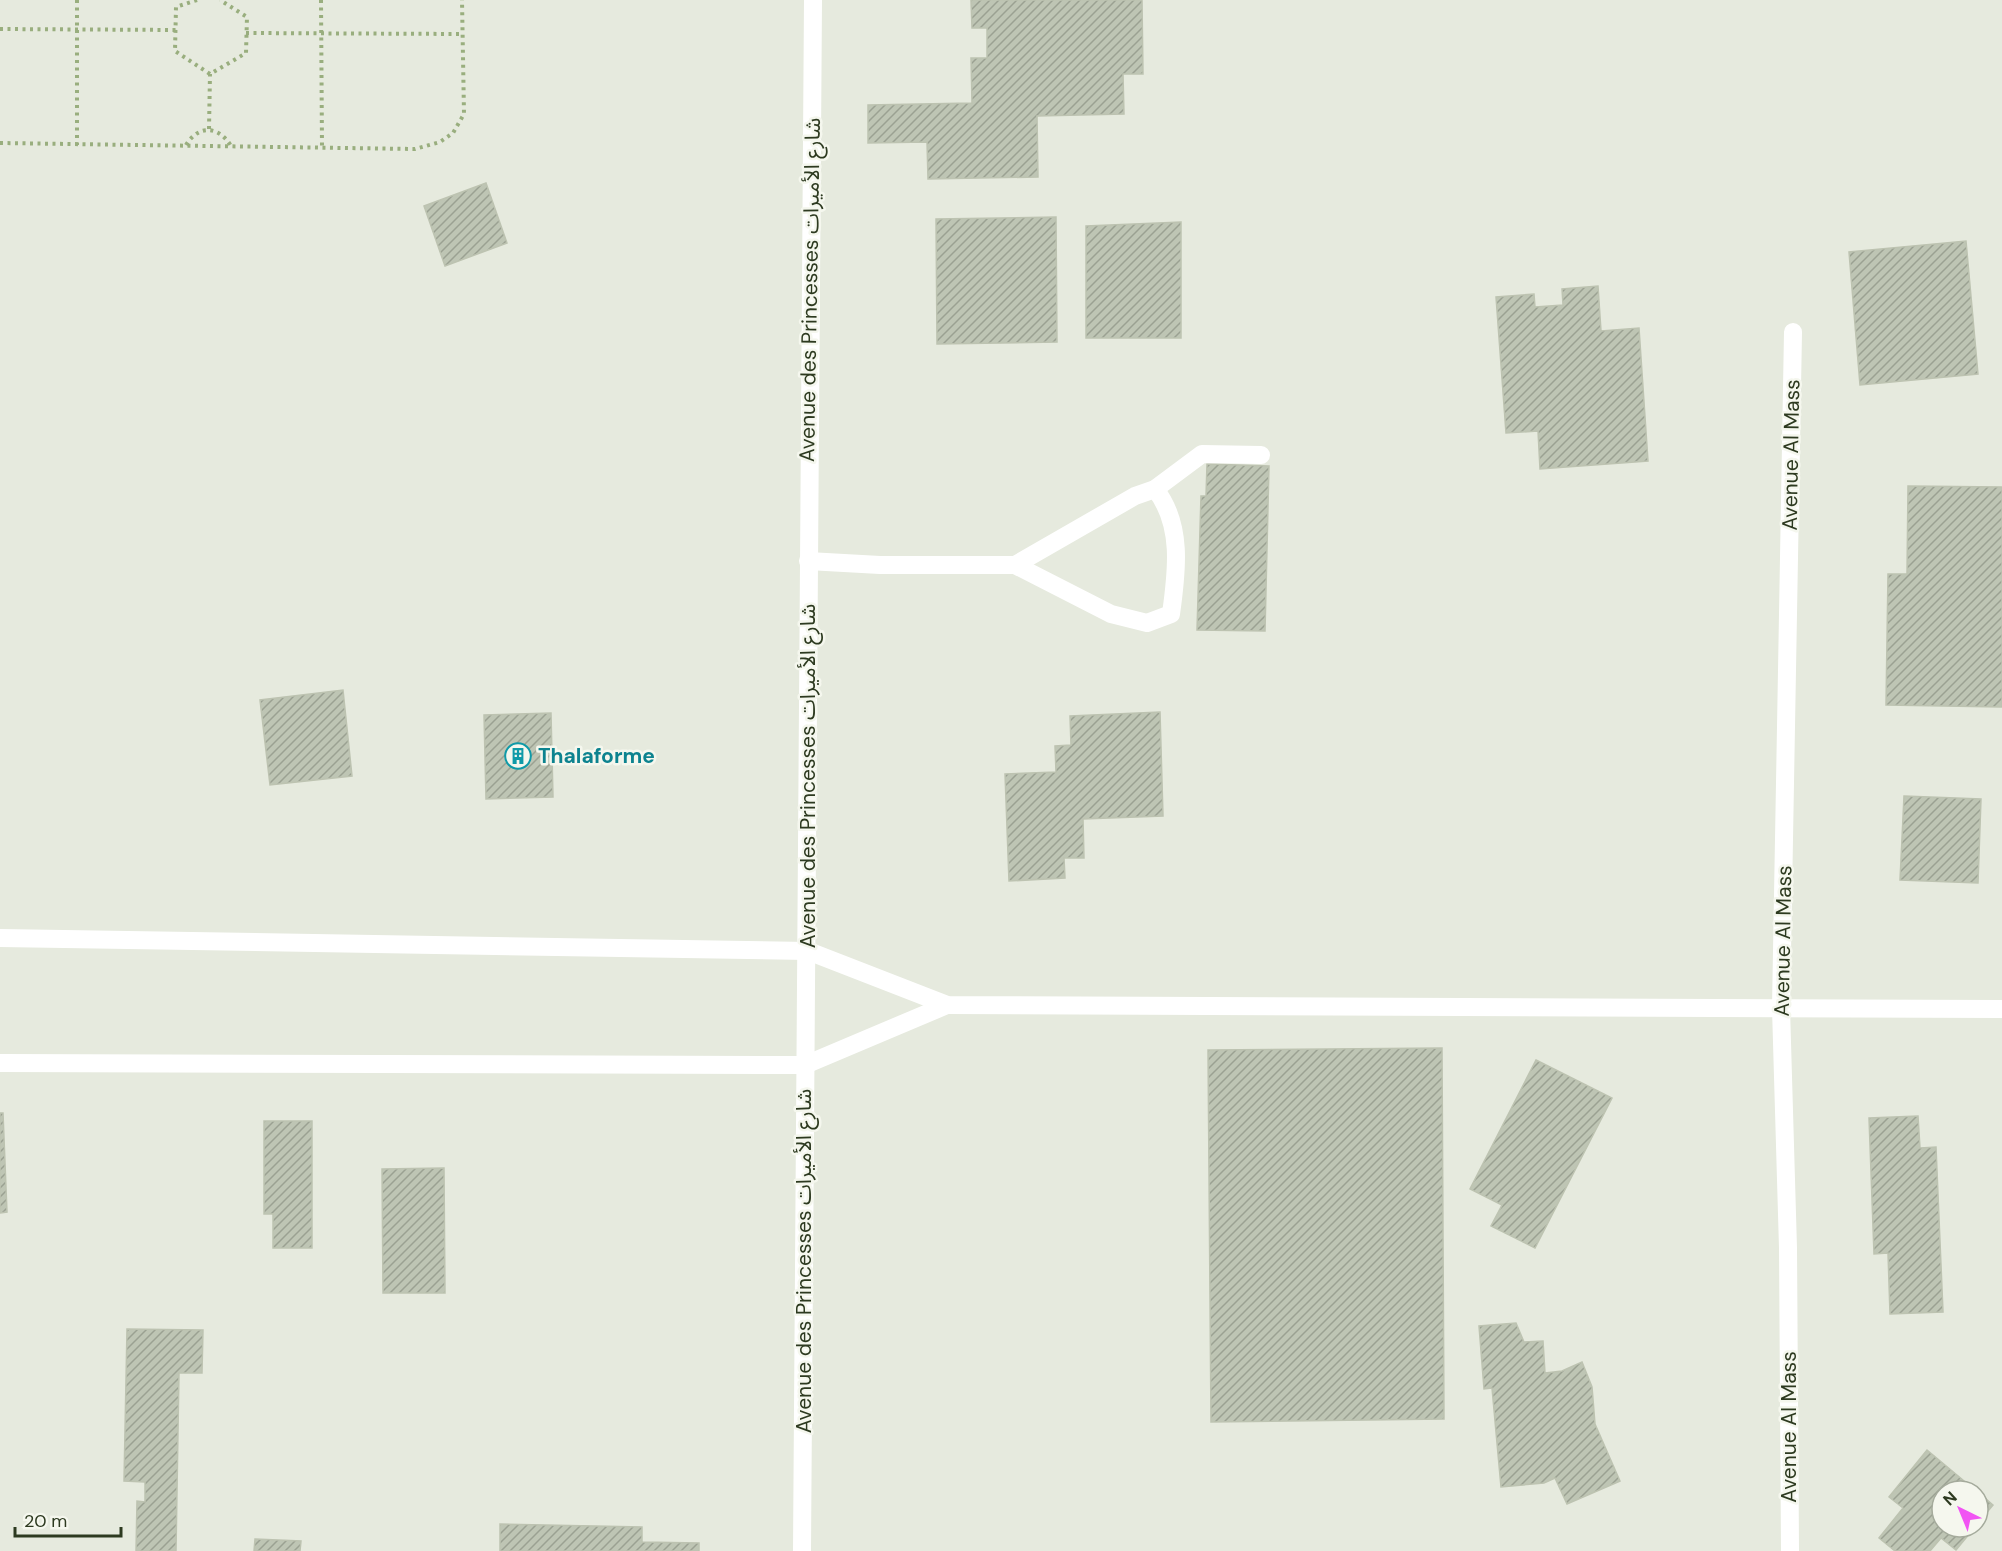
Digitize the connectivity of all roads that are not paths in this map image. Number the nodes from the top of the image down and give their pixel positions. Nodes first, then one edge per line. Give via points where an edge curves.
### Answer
1 (813, 0) edge
2 (1793, 332) dead end
3 (1261, 455) dead end
4 (1155, 489) junction
5 (808, 561) junction
6 (1015, 565) junction
7 (0, 938) edge
8 (808, 951) junction
9 (947, 1005) junction
10 (1781, 1008) junction
11 (2002, 1009) edge
12 (0, 1063) edge
13 (805, 1065) junction
14 (802, 1551) edge
15 (1790, 1551) edge

1 - 5 street, Avenue des Princesses شارع الأميرات
2 - 10 street, Avenue Al Mass
3 - 4 street via 1202,454
4 - 6 street via 1135,496
4 - 6 street via 1166,503 1173,525 1177,571 1171,614 1147,623 1111,614
5 - 6 street
5 - 8 street, Avenue des Princesses شارع الأميرات
7 - 8 street
8 - 9 street
8 - 13 street, Avenue des Princesses شارع الأميرات
9 - 10 street
9 - 13 street
10 - 11 street
10 - 15 street, Avenue Al Mass via 1788,1248
12 - 13 street
13 - 14 street, Avenue des Princesses شارع الأميرات

